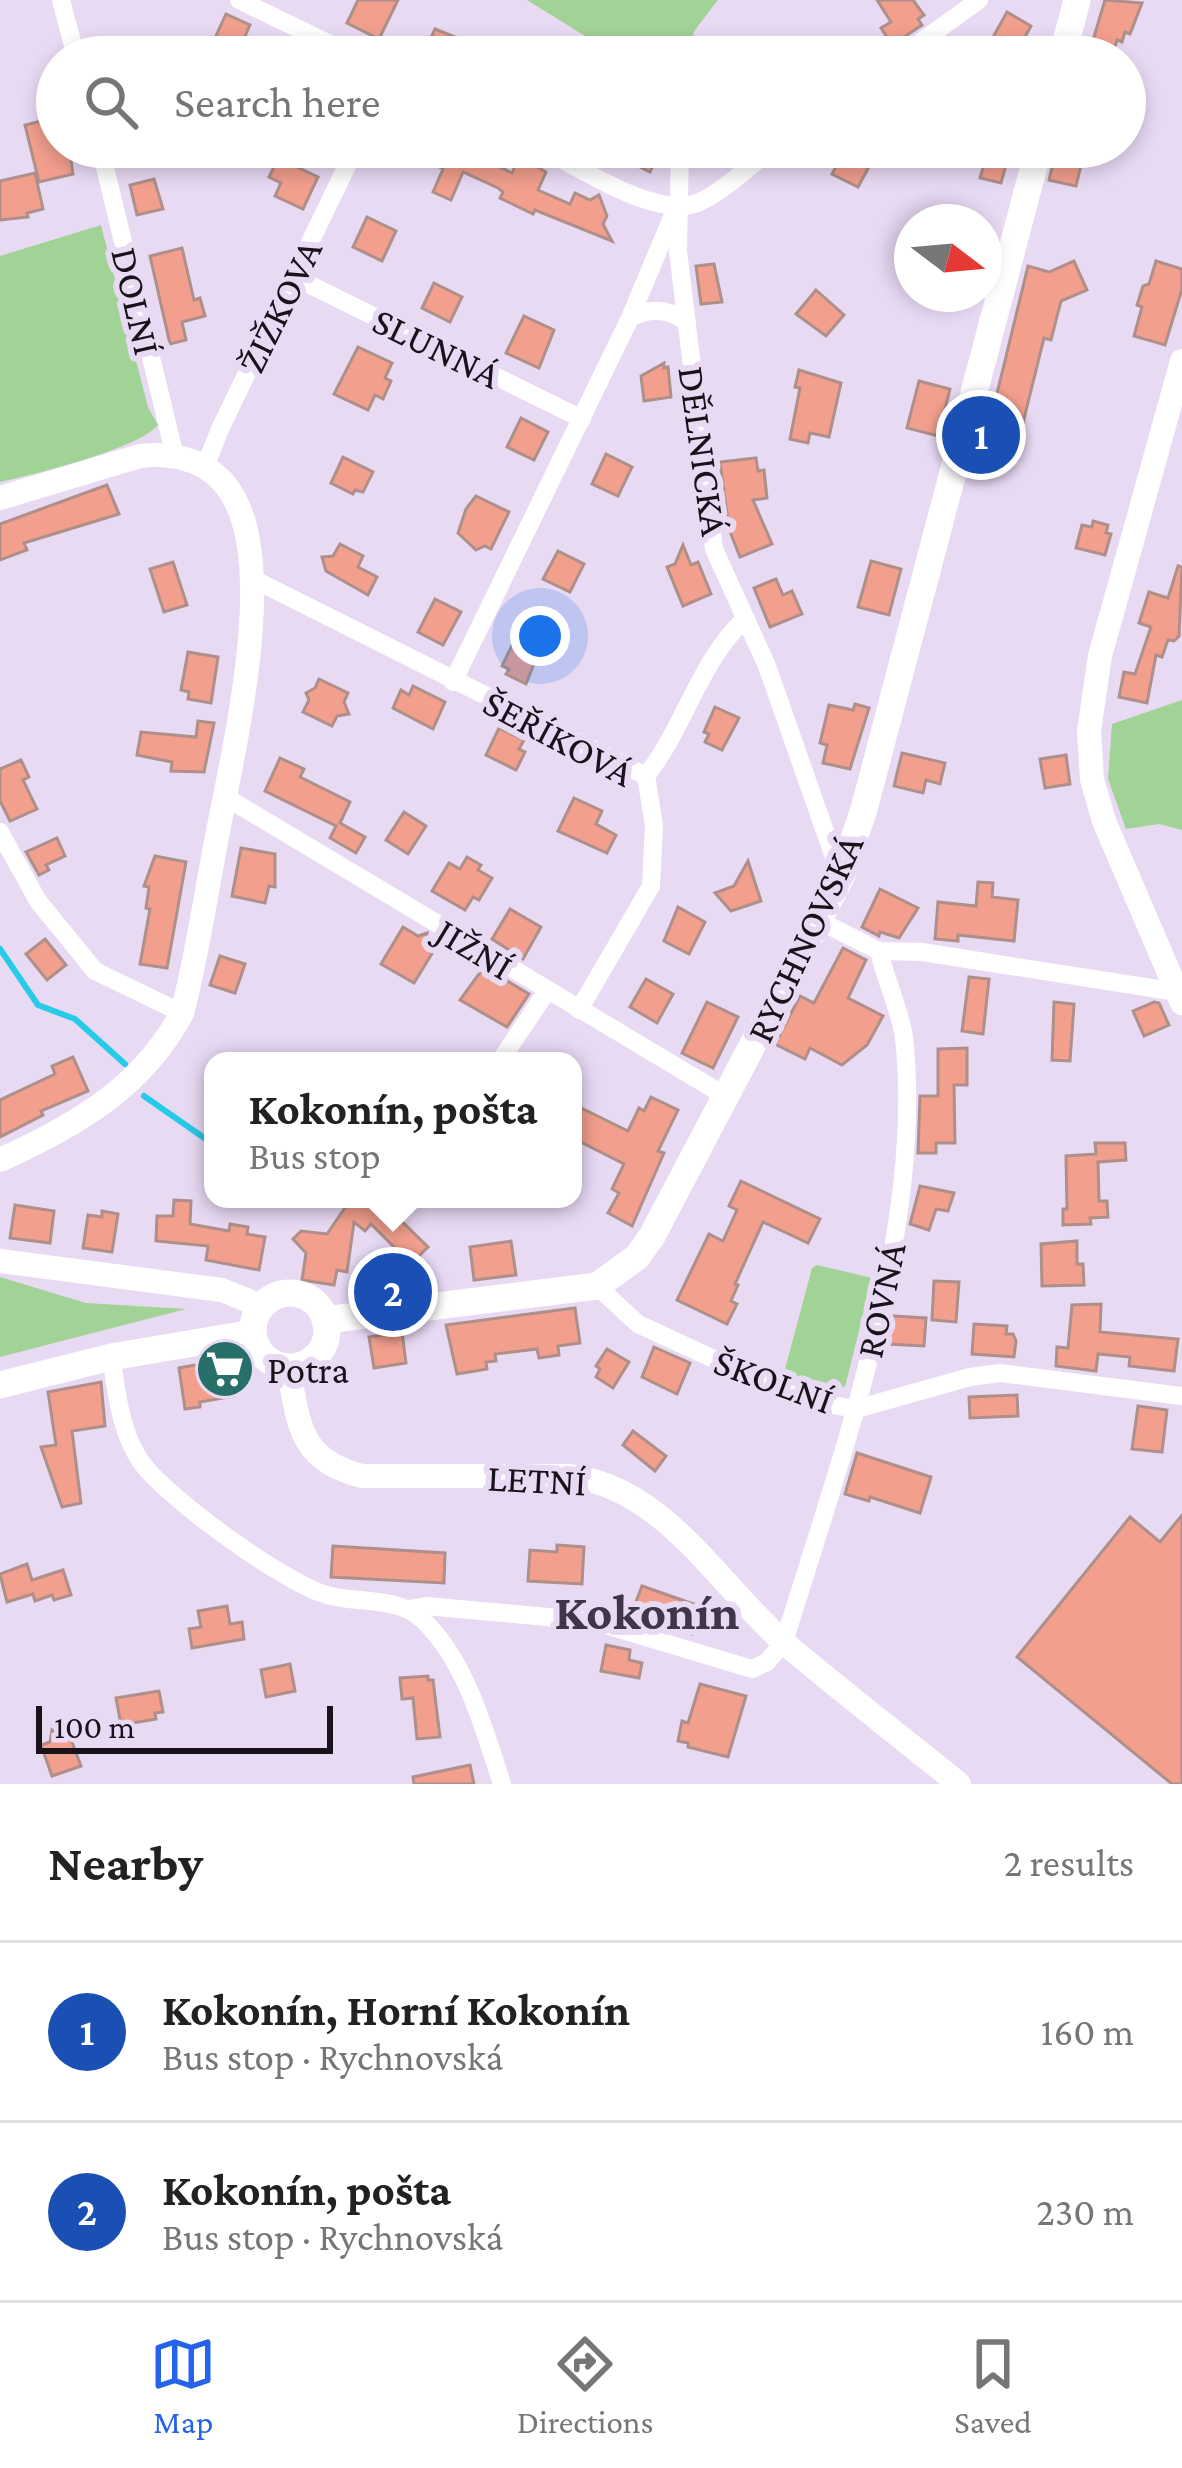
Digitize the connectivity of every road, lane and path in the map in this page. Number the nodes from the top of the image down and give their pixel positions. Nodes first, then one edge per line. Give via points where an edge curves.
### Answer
1 (62, 0) edge
2 (239, 0) edge
3 (979, 0) edge
4 (1077, 0) edge
5 (71, 36) edge
6 (314, 36) edge
7 (929, 36) edge
8 (1068, 36) edge
9 (105, 168) edge
10 (346, 168) edge
11 (581, 168) edge
12 (679, 168) edge
13 (745, 168) edge
14 (1033, 168) edge
15 (677, 205) junction
16 (292, 277) junction
17 (630, 318) junction
18 (687, 322) junction
19 (1182, 362) edge
20 (582, 419) junction
21 (175, 456) junction
22 (206, 467) junction
23 (0, 498) edge
24 (251, 578) junction
25 (746, 618) junction
26 (453, 682) junction
27 (646, 776) junction
28 (224, 796) junction
29 (0, 832) edge
30 (842, 877) junction
31 (818, 920) junction
32 (879, 951) junction
33 (547, 991) junction
34 (1180, 998) edge
35 (579, 1010) junction
36 (182, 1013) junction
37 (506, 1052) edge
38 (727, 1097) junction
39 (0, 1160) edge
40 (0, 1261) edge
41 (597, 1286) junction
42 (257, 1320) junction
43 (325, 1320) junction
44 (111, 1357) junction
45 (288, 1367) junction
46 (0, 1385) edge
47 (1182, 1396) edge
48 (856, 1409) junction
49 (409, 1609) junction
50 (784, 1642) junction
51 (502, 1784) edge
52 (959, 1784) edge

1 - 5 street
2 - 6 street
3 - 7 street
4 - 8 main road
9 - 21 street, DOLNÍ
10 - 16 street, ŽIŽKOVA
11 - 15 street via 650,202
12 - 15 street, DĚLNICKÁ
13 - 15 street via 696,203
14 - 30 main road, RYCHNOVSKÁ
15 - 17 street
15 - 18 street, DĚLNICKÁ
16 - 20 street, SLUNNÁ
16 - 22 street, ŽIŽKOVA
17 - 18 street via 664,310
17 - 20 street
18 - 25 street, DĚLNICKÁ via 715,548
19 - 34 street via 1100,656 1089,731 1104,821
20 - 26 street
21 - 22 street
21 - 23 street via 108,462
22 - 24 street via 236,501
24 - 26 street, ŠEŘÍKOVÁ
24 - 28 street via 246,668
25 - 27 street via 724,638
25 - 30 street, DĚLNICKÁ
26 - 27 street, ŠEŘÍKOVÁ
27 - 35 street, ŠEŘÍKOVÁ via 651,886
28 - 33 street, JIŽNÍ
28 - 36 street
29 - 36 street via 38,901 95,970
30 - 31 main road, RYCHNOVSKÁ
31 - 32 street
31 - 38 main road, RYCHNOVSKÁ
32 - 34 street
32 - 48 street, ROVNÁ via 904,1031 905,1158
33 - 35 street, JIŽNÍ
33 - 37 street
35 - 38 street, JIŽNÍ
36 - 39 street via 164,1047 119,1090
38 - 41 main road, RYCHNOVSKÁ via 638,1257
40 - 42 street via 222,1290
41 - 43 main road
41 - 48 street, ŠKOLNÍ via 638,1324 803,1400
42 - 43 main road via 280,1294 303,1295
42 - 44 main road
42 - 45 main road via 264,1357
43 - 45 main road via 321,1349
44 - 46 main road
44 - 49 street via 125,1431 173,1494 280,1574 326,1595
45 - 50 street, LETNÍ via 299,1425 330,1464 362,1476 600,1479 679,1533
47 - 48 street, ŠKOLNÍ via 1000,1373
48 - 50 street, ROVNÁ
49 - 50 street via 592,1622 752,1670
49 - 51 street via 441,1639 477,1709
50 - 52 street, LETNÍ

